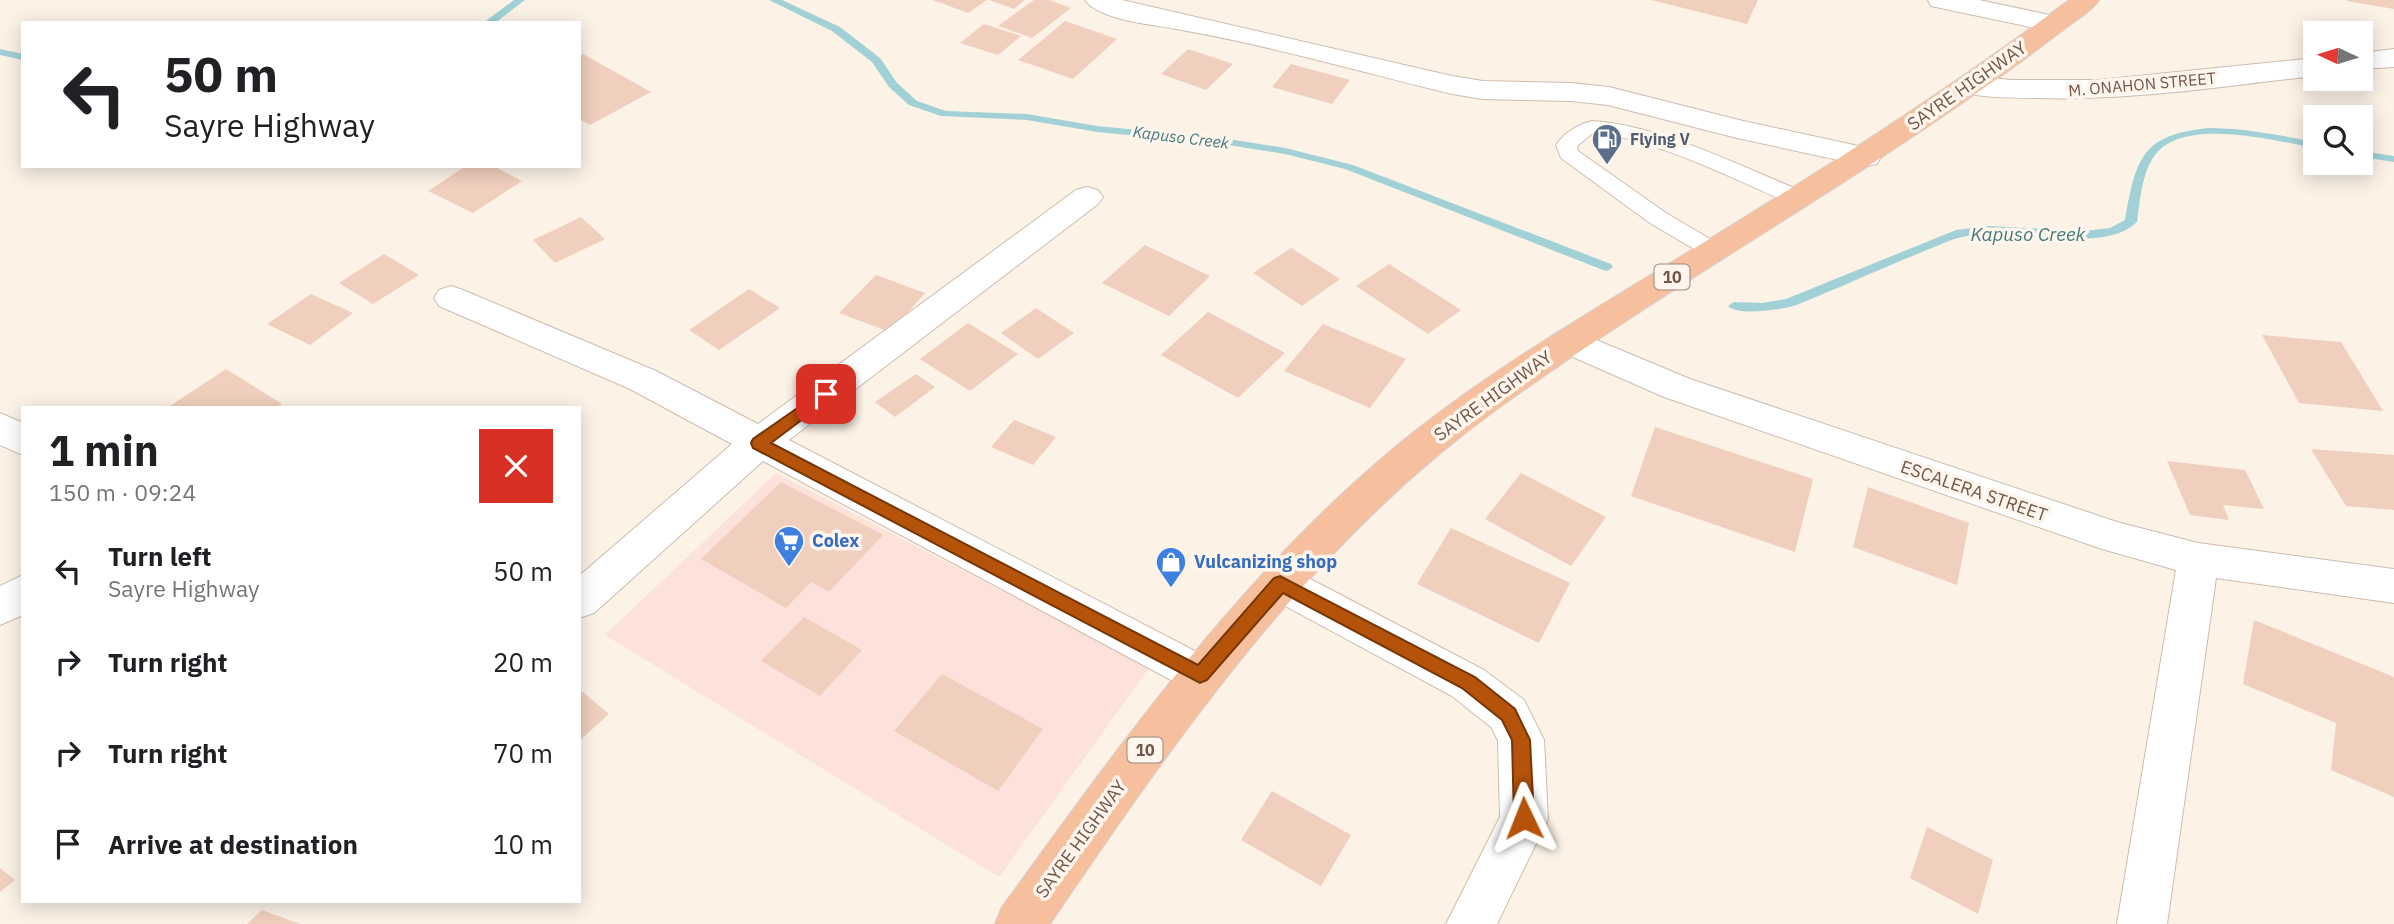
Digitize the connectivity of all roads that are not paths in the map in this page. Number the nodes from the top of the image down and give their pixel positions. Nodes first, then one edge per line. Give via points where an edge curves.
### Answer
1 (1098, 0) edge
2 (1941, 0) edge
3 (2086, 0) edge
4 (2054, 24) junction
5 (2394, 58) edge
6 (2373, 60) edge
7 (2303, 67) edge
8 (1968, 85) junction
9 (1866, 157) junction
10 (1087, 197) dead end
11 (1798, 198) junction
12 (1714, 251) junction
13 (452, 298) dead end
14 (1570, 341) junction
15 (0, 427) edge
16 (21, 439) edge
17 (759, 443) junction
18 (2198, 559) junction
19 (1280, 583) junction
20 (2394, 586) edge
21 (21, 593) edge
22 (581, 599) edge
23 (0, 608) edge
24 (1200, 675) junction
25 (1020, 924) edge
26 (1471, 924) edge
27 (2141, 924) edge

1 - 9 street via 1128,12 1202,25 1452,85 1609,96
2 - 4 street
3 - 4 highway, SAYRE HIGHWAY / 10
4 - 8 highway, SAYRE HIGHWAY / 10
5 - 6 street
7 - 8 street, M. ONAHON STREET via 2089,90
8 - 9 highway, SAYRE HIGHWAY / 10
9 - 11 highway, SAYRE HIGHWAY / 10
10 - 17 street
11 - 12 highway, SAYRE HIGHWAY / 10
11 - 12 lane via 1605,127 1589,127 1566,145 1568,154 1658,218
12 - 14 highway, SAYRE HIGHWAY / 10
13 - 17 street via 643,380
14 - 18 street, ESCALERA STREET via 1677,388 1907,468 2116,538
14 - 19 highway, SAYRE HIGHWAY / 10 via 1443,431 1366,495
15 - 16 street
17 - 22 street
17 - 24 street
18 - 20 street, ESCALERA STREET
18 - 27 street
19 - 24 highway, SAYRE HIGHWAY / 10
19 - 26 street via 1468,683 1508,714 1521,740 1524,818
21 - 23 street
24 - 25 highway, SAYRE HIGHWAY / 10

